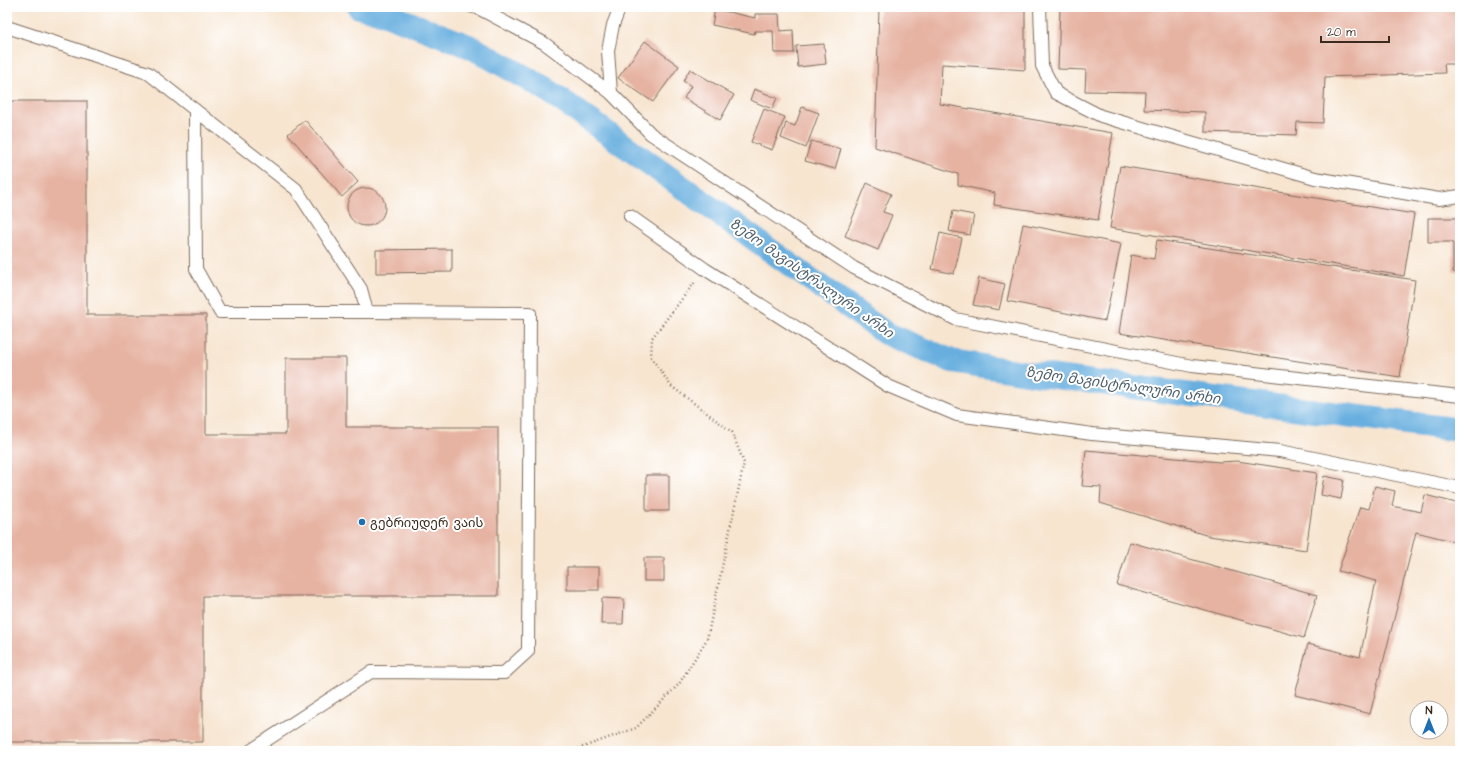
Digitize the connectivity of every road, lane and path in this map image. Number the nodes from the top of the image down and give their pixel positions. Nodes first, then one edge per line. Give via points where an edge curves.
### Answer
1 (473, 7) edge
2 (620, 7) edge
3 (1040, 7) edge
4 (7, 28) edge
5 (611, 94) junction
6 (195, 110) junction
7 (1460, 196) edge
8 (630, 216) dead end
9 (705, 269) junction
10 (367, 312) junction
11 (1460, 396) edge
12 (1460, 488) edge
13 (250, 751) edge
14 (575, 751) edge

1 - 5 lane via 544,43
2 - 5 lane via 613,25 608,51
3 - 7 lane via 1042,66 1056,93 1101,116 1315,178 1439,199
4 - 6 lane via 148,73
5 - 11 lane via 651,134 854,268 955,319 1192,366
6 - 10 lane via 296,189 361,289
6 - 10 lane via 196,269 220,312
8 - 9 lane
9 - 12 lane via 888,386 957,415 1092,434 1280,451
9 - 14 path via 652,338 651,357 671,386 732,432 744,463 706,639 679,684 636,728
10 - 13 lane via 530,313 528,651 504,673 371,672

